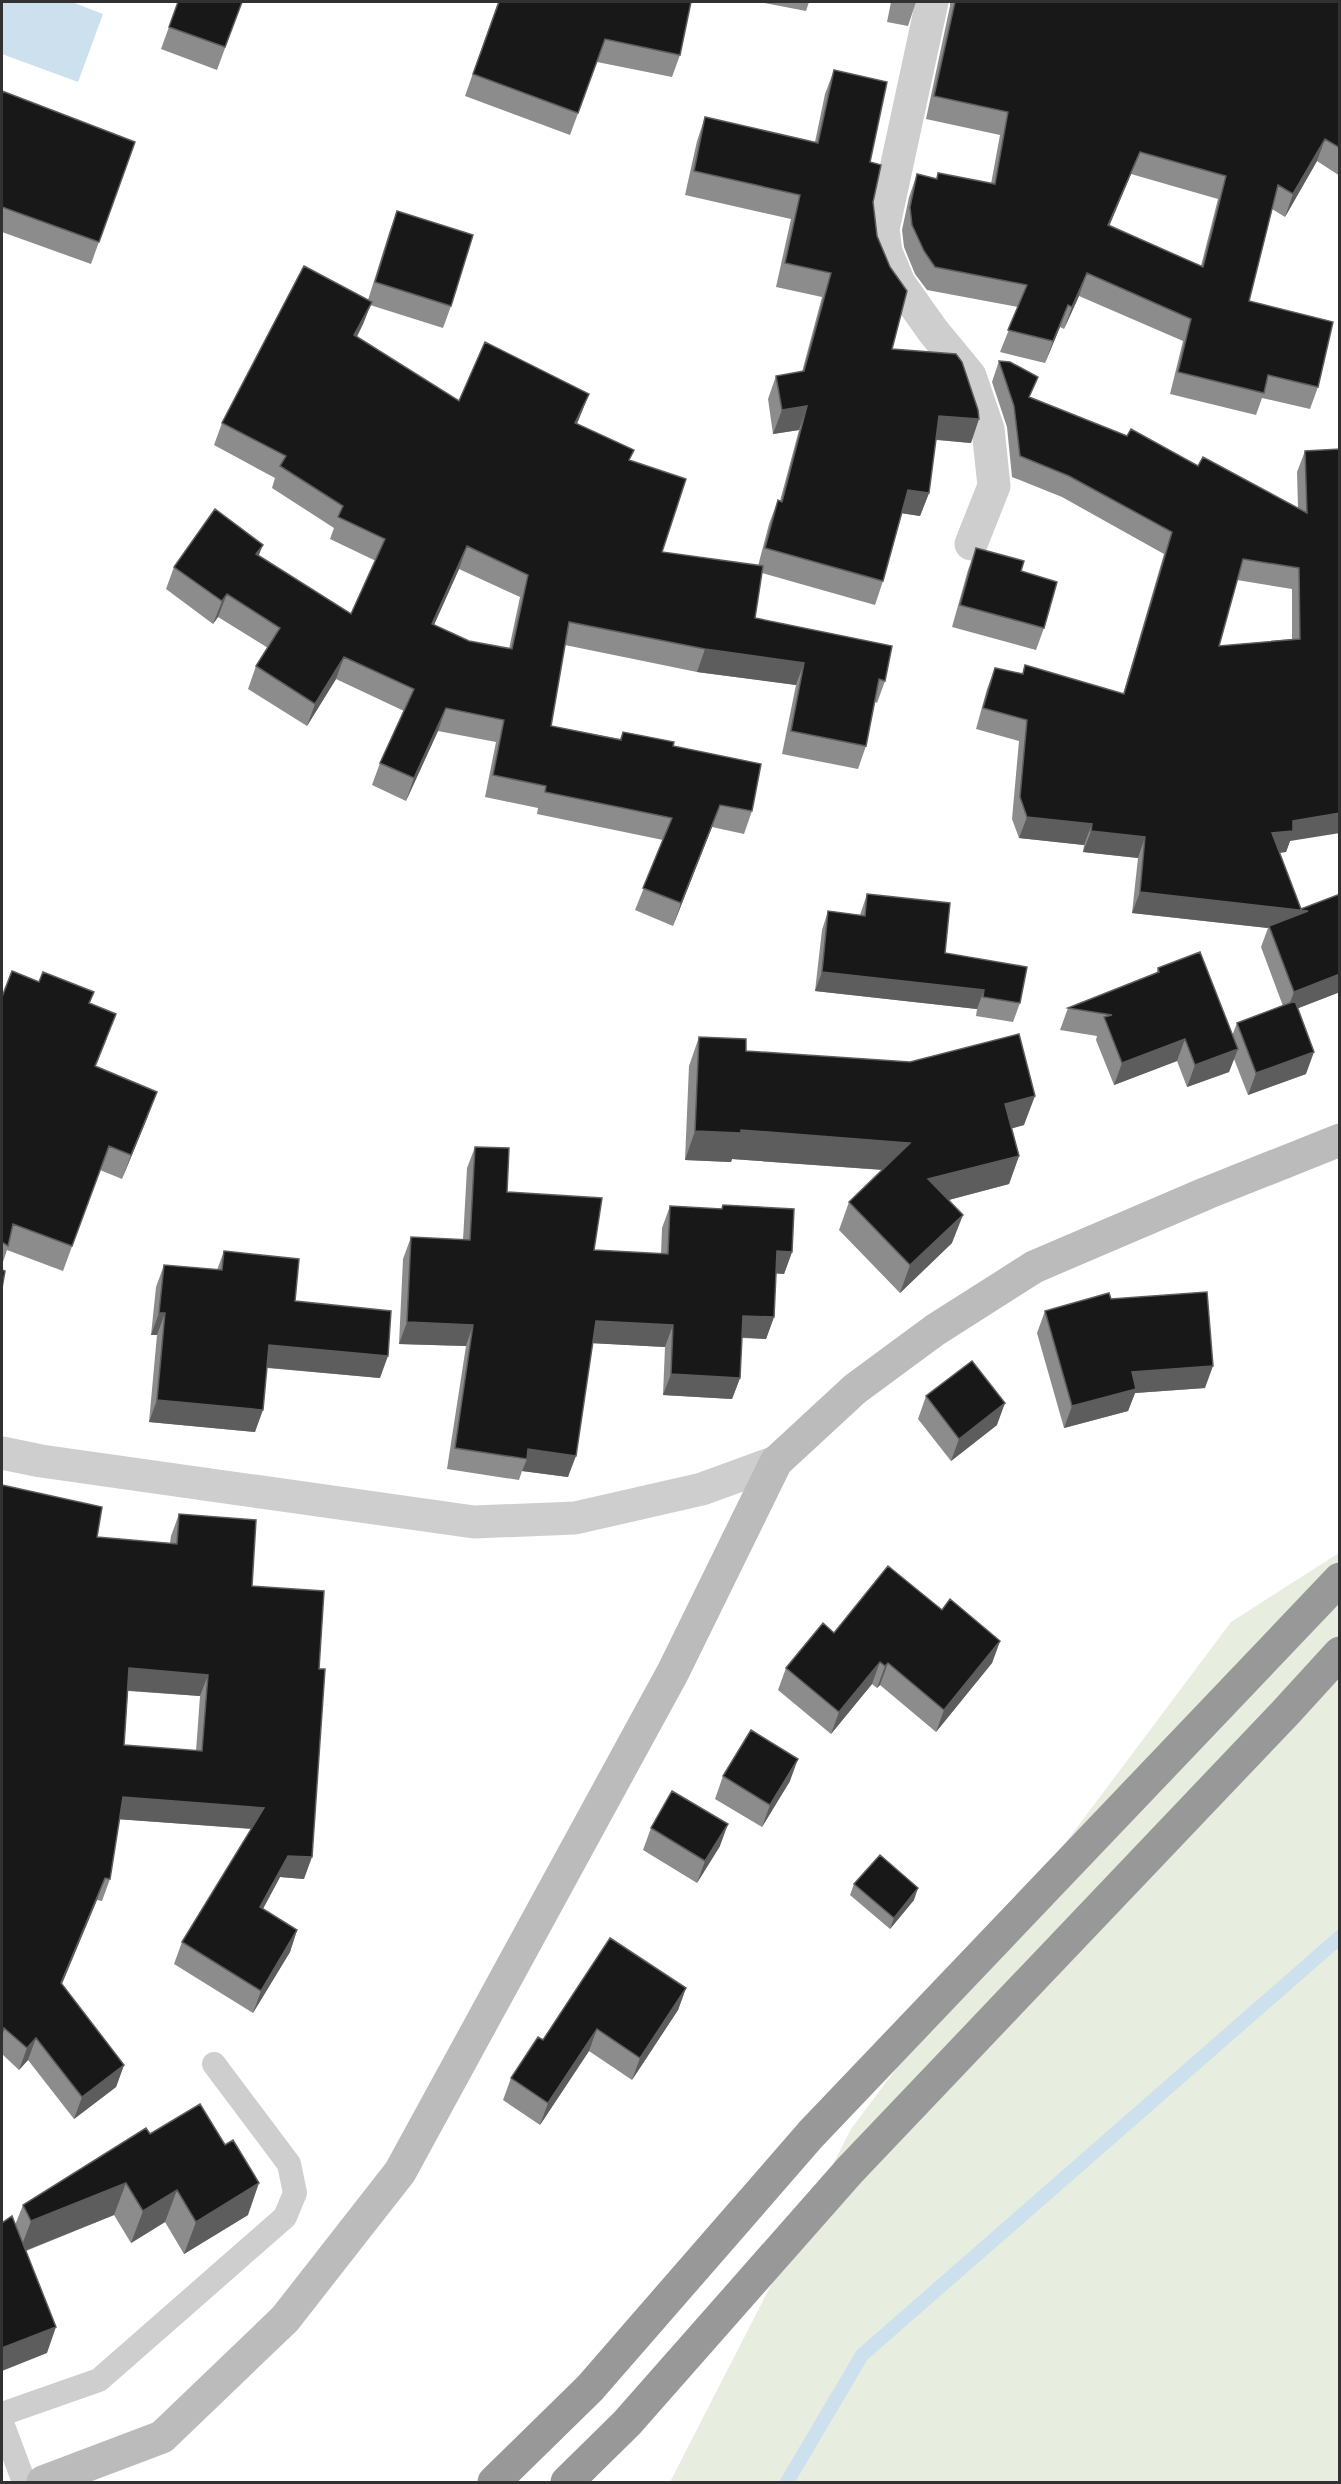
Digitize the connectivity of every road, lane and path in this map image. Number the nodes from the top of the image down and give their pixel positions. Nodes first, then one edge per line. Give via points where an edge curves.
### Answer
1 (932, 2) edge
2 (971, 544) dead end
3 (1340, 1140) edge
4 (2, 1453) edge
5 (776, 1462) junction
6 (1340, 1579) edge
7 (1340, 1653) edge
8 (214, 2064) dead end
9 (2, 2414) edge
10 (2, 2423) edge
11 (24, 2482) edge
12 (43, 2482) edge
13 (494, 2482) edge
14 (567, 2482) edge

1 - 2 street via 883,229 886,252 899,283 970,376 988,429 994,486
3 - 5 street via 1034,1267 935,1330 855,1389
4 - 5 street via 474,1522 575,1518 702,1489
5 - 12 street via 673,1672 400,2172 285,2319 162,2437
6 - 13 highway via 811,2134 590,2388
7 - 14 highway via 850,2170 627,2423
8 - 9 lane via 289,2163 295,2193 285,2217 99,2380
10 - 11 lane

